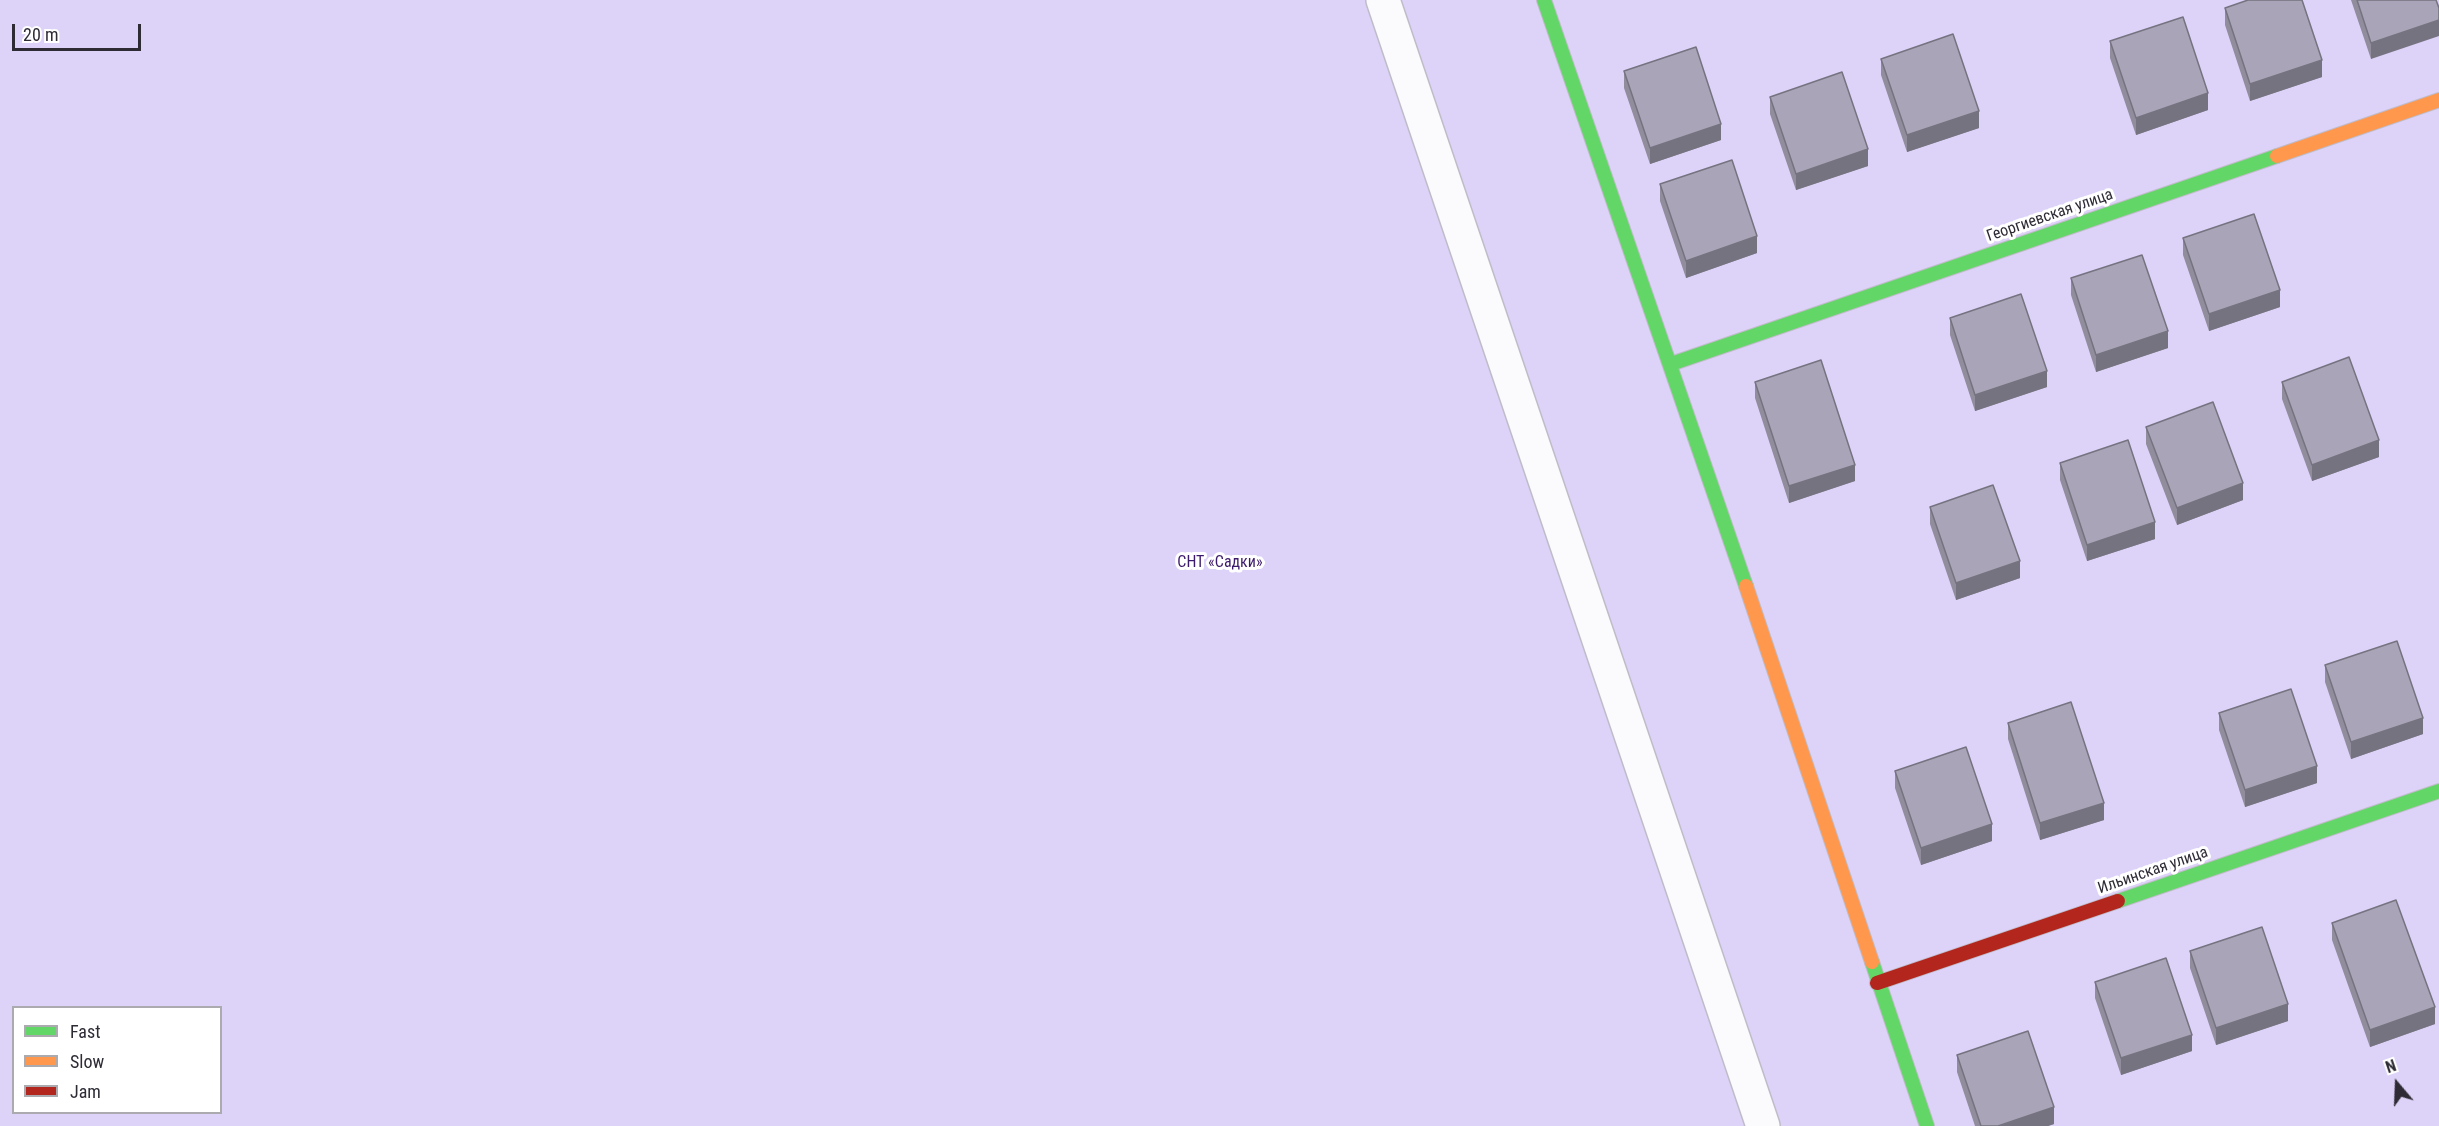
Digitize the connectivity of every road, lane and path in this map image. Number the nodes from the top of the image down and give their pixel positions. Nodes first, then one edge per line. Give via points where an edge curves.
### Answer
1 (1383, 0) edge
2 (1544, 0) edge
3 (2439, 100) edge
4 (1671, 364) junction
5 (2439, 791) edge
6 (1877, 982) junction
7 (1763, 1126) edge
8 (1927, 1126) edge

1 - 7 street
2 - 4 street
3 - 4 street, Георгиевская улица
4 - 6 street
5 - 6 street, Ильинская улица
6 - 8 street

